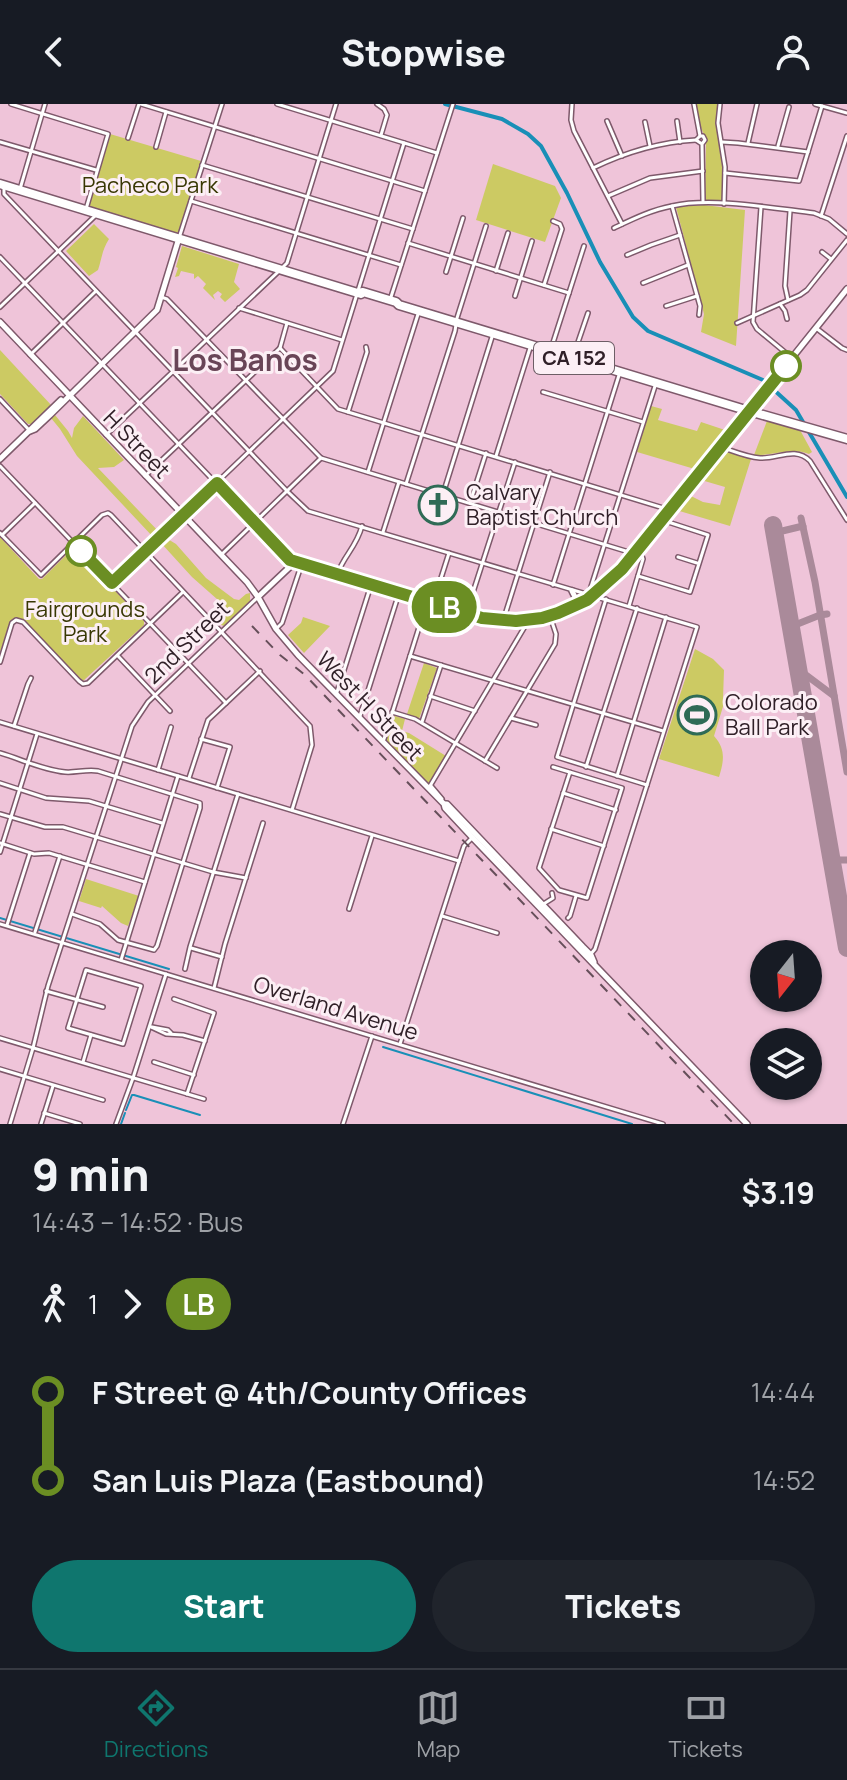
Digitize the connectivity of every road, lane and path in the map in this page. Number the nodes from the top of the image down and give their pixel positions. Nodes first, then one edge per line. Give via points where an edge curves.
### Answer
1 (11, 104) edge
2 (45, 104) edge
3 (140, 104) edge
4 (222, 104) edge
5 (277, 104) edge
6 (336, 104) edge
7 (377, 104) edge
8 (572, 104) edge
9 (694, 104) edge
10 (720, 104) edge
11 (757, 104) edge
12 (815, 104) edge
13 (452, 106) edge
14 (822, 106) junction
15 (789, 107) dead end
16 (166, 112) junction
17 (847, 113) edge
18 (42, 114) junction
19 (331, 121) junction
20 (607, 121) dead end
21 (677, 121) dead end
22 (645, 122) dead end
23 (215, 127) junction
24 (381, 136) junction
25 (700, 136) junction
26 (847, 136) edge
27 (128, 138) dead end
28 (696, 140) junction
29 (0, 142) edge
30 (680, 142) junction
31 (722, 142) junction
32 (404, 143) junction
33 (702, 144) junction
34 (748, 144) junction
35 (650, 146) junction
36 (156, 147) dead end
37 (778, 147) junction
38 (31, 151) junction
39 (808, 152) junction
40 (437, 153) junction
41 (622, 156) junction
42 (319, 159) junction
43 (202, 165) junction
44 (593, 168) junction
45 (97, 171) junction
46 (703, 171) junction
47 (725, 173) junction
48 (392, 181) junction
49 (2, 185) edge
50 (19, 190) junction
51 (425, 191) junction
52 (608, 196) junction
53 (307, 197) junction
54 (191, 201) junction
55 (703, 202) junction
56 (724, 204) junction
57 (672, 206) junction
58 (761, 207) junction
59 (85, 210) junction
60 (790, 211) junction
61 (97, 213) junction
62 (821, 216) junction
63 (463, 218) dead end
64 (381, 219) junction
65 (553, 221) dead end
66 (622, 224) junction
67 (486, 226) dead end
68 (614, 228) dead end
69 (413, 229) junction
70 (296, 233) junction
71 (508, 233) dead end
72 (847, 234) edge
73 (680, 235) junction
74 (179, 238) junction
75 (847, 240) edge
76 (532, 241) dead end
77 (408, 243) junction
78 (584, 246) dead end
79 (58, 251) junction
80 (822, 252) dead end
81 (369, 255) junction
82 (627, 255) dead end
83 (0, 257) edge
84 (451, 257) junction
85 (831, 259) junction
86 (474, 264) junction
87 (401, 265) junction
88 (688, 265) junction
89 (281, 269) junction
90 (496, 271) junction
91 (446, 272) dead end
92 (520, 278) junction
93 (25, 283) junction
94 (643, 283) dead end
95 (544, 285) junction
96 (847, 289) edge
97 (96, 291) junction
98 (358, 293) junction
99 (569, 293) junction
100 (515, 296) dead end
101 (697, 296) junction
102 (161, 297) junction
103 (788, 300) junction
104 (393, 303) junction
105 (780, 304) junction
106 (666, 306) dead end
107 (0, 307) edge
108 (239, 308) junction
109 (419, 311) junction
110 (588, 313) dead end
111 (699, 315) dead end
112 (753, 316) junction
113 (787, 319) dead end
114 (0, 322) edge
115 (456, 322) junction
116 (64, 323) junction
117 (287, 323) junction
118 (737, 323) dead end
119 (816, 328) junction
120 (135, 332) junction
121 (493, 333) junction
122 (207, 340) junction
123 (343, 340) junction
124 (531, 345) junction
125 (366, 347) dead end
126 (280, 348) junction
127 (847, 350) edge
128 (550, 351) junction
129 (30, 355) junction
130 (573, 358) junction
131 (792, 358) junction
132 (102, 363) junction
133 (173, 371) junction
134 (620, 372) junction
135 (245, 379) junction
136 (656, 383) junction
137 (317, 388) junction
138 (543, 392) dead end
139 (68, 395) junction
140 (0, 399) edge
141 (140, 403) junction
142 (211, 411) junction
143 (749, 411) junction
144 (348, 412) junction
145 (608, 412) junction
146 (283, 419) junction
147 (384, 423) junction
148 (644, 423) junction
149 (30, 431) junction
150 (423, 434) junction
151 (106, 435) junction
152 (847, 439) edge
153 (178, 443) junction
154 (459, 445) junction
155 (721, 447) junction
156 (249, 451) junction
157 (486, 453) junction
158 (496, 456) junction
159 (321, 458) junction
160 (0, 459) edge
161 (515, 462) junction
162 (0, 466) edge
163 (550, 472) junction
164 (368, 473) junction
165 (145, 476) junction
166 (399, 482) junction
167 (217, 483) junction
168 (406, 484) junction
169 (585, 484) junction
170 (288, 492) junction
171 (442, 495) junction
172 (621, 495) junction
173 (35, 503) junction
174 (470, 504) junction
175 (670, 510) junction
176 (499, 512) junction
177 (183, 516) junction
178 (662, 520) junction
179 (847, 520) edge
180 (534, 523) junction
181 (255, 524) junction
182 (362, 526) junction
183 (383, 533) junction
184 (1, 534) edge
185 (569, 534) junction
186 (74, 543) junction
187 (604, 544) junction
188 (145, 551) junction
189 (449, 553) junction
190 (636, 553) junction
191 (221, 555) junction
192 (678, 557) dead end
193 (298, 563) junction
194 (482, 563) junction
195 (699, 564) junction
196 (518, 574) junction
197 (337, 575) junction
198 (638, 576) junction
199 (112, 583) junction
200 (371, 585) junction
201 (553, 585) junction
202 (184, 591) junction
203 (572, 591) junction
204 (399, 593) junction
205 (592, 596) junction
206 (258, 597) junction
207 (606, 599) junction
208 (430, 603) junction
209 (629, 606) junction
210 (573, 607) junction
211 (637, 608) junction
212 (466, 614) junction
213 (550, 616) junction
214 (666, 617) junction
215 (525, 620) junction
216 (503, 621) junction
217 (150, 623) junction
218 (276, 629) junction
219 (222, 632) junction
220 (117, 655) junction
221 (410, 656) junction
222 (1, 659) edge
223 (188, 663) junction
224 (441, 665) junction
225 (260, 671) junction
226 (31, 678) dead end
227 (493, 680) junction
228 (528, 690) junction
229 (336, 694) junction
230 (155, 695) junction
231 (430, 696) junction
232 (226, 703) junction
233 (573, 704) junction
234 (170, 711) dead end
235 (475, 711) junction
236 (392, 712) junction
237 (603, 713) junction
238 (359, 718) junction
239 (511, 718) junction
240 (0, 722) edge
241 (633, 722) junction
242 (422, 723) junction
243 (536, 725) dead end
244 (14, 726) junction
245 (171, 727) dead end
246 (664, 732) junction
247 (37, 734) junction
248 (201, 739) junction
249 (383, 743) junction
250 (456, 743) junction
251 (0, 753) edge
252 (121, 759) junction
253 (485, 761) junction
254 (28, 762) junction
255 (553, 767) dead end
256 (586, 767) junction
257 (497, 768) dead end
258 (158, 770) junction
259 (570, 772) junction
260 (116, 776) junction
261 (178, 776) junction
262 (617, 776) junction
263 (189, 780) junction
264 (0, 783) edge
265 (647, 785) junction
266 (430, 787) junction
267 (217, 788) junction
268 (20, 789) junction
269 (563, 793) junction
270 (173, 794) junction
271 (238, 794) junction
272 (106, 806) junction
273 (292, 810) junction
274 (616, 810) junction
275 (0, 814) edge
276 (11, 817) junction
277 (263, 823) dead end
278 (163, 824) junction
279 (551, 829) junction
280 (372, 835) junction
281 (474, 836) junction
282 (96, 837) junction
283 (1, 844) edge
284 (604, 846) junction
285 (0, 852) edge
286 (30, 853) junction
287 (154, 854) junction
288 (60, 856) junction
289 (459, 861) junction
290 (183, 863) junction
291 (87, 864) junction
292 (213, 872) junction
293 (246, 878) junction
294 (145, 882) junction
295 (555, 892) junction
296 (576, 895) junction
297 (543, 904) junction
298 (349, 909) dead end
299 (72, 914) junction
300 (442, 916) junction
301 (568, 918) dead end
302 (0, 924) edge
303 (7, 926) junction
304 (497, 933) dead end
305 (35, 934) junction
306 (126, 942) junction
307 (63, 943) junction
308 (190, 947) junction
309 (589, 956) junction
310 (222, 957) junction
311 (120, 960) junction
312 (185, 969) dead end
313 (166, 974) junction
314 (214, 988) junction
315 (46, 991) junction
316 (77, 999) junction
317 (174, 999) dead end
318 (103, 1007) dead end
319 (150, 1027) junction
320 (91, 1035) junction
321 (372, 1036) junction
322 (0, 1038) edge
323 (205, 1041) junction
324 (400, 1044) junction
325 (33, 1048) junction
326 (154, 1062) dead end
327 (83, 1063) junction
328 (0, 1069) edge
329 (194, 1075) junction
330 (24, 1076) junction
331 (133, 1078) junction
332 (53, 1085) junction
333 (187, 1094) junction
334 (204, 1099) dead end
335 (103, 1100) dead end
336 (44, 1113) junction
337 (647, 1122) edge
338 (743, 1122) edge
339 (10, 1124) edge
340 (41, 1124) edge
341 (80, 1124) edge
342 (116, 1124) edge
343 (343, 1124) edge
344 (663, 1124) edge

1 - 18 street
2 - 18 street
3 - 16 street
3 - 27 street
4 - 23 street
5 - 19 street
6 - 19 street
7 - 24 street via 387,115
8 - 44 street via 574,131
9 - 25 street
10 - 31 street
11 - 34 street
12 - 14 street
13 - 40 street
14 - 17 street
14 - 39 street
15 - 37 street
16 - 23 street
16 - 36 street
18 - 38 street
18 - 45 street via 108,134
19 - 24 street
19 - 42 street
20 - 41 street
21 - 30 street
22 - 35 street
23 - 42 street
23 - 43 street
24 - 32 street
25 - 28 street
25 - 33 street
26 - 62 street
28 - 30 street
28 - 33 street
29 - 38 street
30 - 35 street
31 - 34 street
31 - 47 street
32 - 40 street
32 - 48 street
33 - 46 street
34 - 37 street
35 - 41 street
37 - 39 street
38 - 45 street
38 - 50 street
39 - 47 street via 799,181
40 - 51 street
41 - 44 street
42 - 48 street
42 - 53 street
43 - 53 street
43 - 54 street
44 - 52 street
45 - 59 street
46 - 52 street via 650,178
46 - 55 street
47 - 56 street
48 - 51 street
48 - 64 street
49 - 50 highway, CA 152
49 - 79 street via 4,194
50 - 59 highway, CA 152
51 - 69 street
52 - 66 street
53 - 64 street
53 - 70 street
54 - 70 street
54 - 74 street
55 - 56 street
55 - 57 street
56 - 58 street
57 - 66 street
57 - 73 street
58 - 60 street
58 - 112 street
59 - 61 highway, CA 152
60 - 62 street
60 - 103 street
61 - 74 highway, CA 152
61 - 79 street
62 - 72 street
63 - 84 street
64 - 69 street
64 - 81 street
65 - 95 street via 562,229
66 - 68 street
67 - 86 street
69 - 77 street
70 - 81 street
70 - 89 street
71 - 90 street
73 - 82 street
73 - 88 street
74 - 89 highway, CA 152
74 - 102 street
75 - 85 street
76 - 92 street
77 - 84 street
77 - 87 street
78 - 99 street
79 - 93 street
79 - 97 street
80 - 85 street
81 - 87 street
81 - 98 street
83 - 93 street
84 - 86 street
84 - 91 street
85 - 103 street via 807,290
86 - 90 street
86 - 115 street
87 - 104 street
88 - 94 street
88 - 101 street
89 - 98 highway, CA 152
89 - 108 street
90 - 92 street
92 - 95 street
92 - 100 street
93 - 107 street
93 - 116 street
95 - 99 street
96 - 119 street
97 - 116 street
97 - 120 street
98 - 104 highway, CA 152
98 - 104 highway, CA 152
98 - 123 street
99 - 128 street
101 - 106 street
101 - 111 street
102 - 120 street via 157,310
102 - 122 street
103 - 105 street
104 - 109 highway, CA 152
105 - 112 street
105 - 113 street
108 - 117 street
108 - 122 street
109 - 115 highway, CA 152
109 - 147 street
110 - 130 street
112 - 118 street
112 - 131 street via 757,329
114 - 129 street, H Street
115 - 121 highway, CA 152
115 - 150 street
116 - 129 street
116 - 132 street
117 - 123 street
117 - 126 street
119 - 127 street
119 - 131 street
120 - 132 street
120 - 133 street
121 - 124 highway, CA 152
121 - 154 street
122 - 133 street
122 - 135 street
123 - 137 street via 333,371
124 - 128 highway, CA 152
124 - 158 street
125 - 144 street
126 - 135 street
126 - 137 street
128 - 130 highway, CA 152
129 - 139 street, H Street
130 - 134 highway, CA 152
131 - 143 street
132 - 139 street
132 - 141 street
133 - 141 street
133 - 142 street
134 - 136 highway, CA 152
134 - 145 street
135 - 142 street
135 - 146 street
136 - 143 highway, CA 152
136 - 148 street
137 - 144 street via 336,408
137 - 146 street
138 - 145 street
139 - 149 street
139 - 151 street, H Street
140 - 149 street
141 - 151 street
141 - 153 street
142 - 153 street
142 - 156 street
143 - 152 highway, CA 152
143 - 155 street
144 - 147 street
145 - 148 street
145 - 169 street
146 - 156 street
146 - 159 street
147 - 150 street
147 - 164 street
148 - 172 street
149 - 160 street
150 - 154 street
150 - 168 street
151 - 165 street, H Street
153 - 165 street
153 - 167 street
154 - 157 street
154 - 171 street
155 - 175 street
155 - 179 street via 756,458 803,455
156 - 167 street
156 - 170 street
157 - 158 street
157 - 174 street
158 - 161 street
159 - 164 street
159 - 170 street
161 - 163 street
161 - 176 street
162 - 173 street
163 - 169 street
163 - 180 street
164 - 166 street
165 - 177 street, H Street
166 - 168 street
166 - 183 street
167 - 177 street
167 - 181 street
168 - 171 street
169 - 172 street
169 - 185 street
170 - 181 street
170 - 182 street via 308,511
171 - 174 street
172 - 175 street
172 - 187 street
173 - 184 street
173 - 186 street
174 - 176 street
175 - 178 street
176 - 180 street
176 - 194 street
177 - 188 street
177 - 191 street, H Street
178 - 190 street
178 - 195 street via 708,535
180 - 185 street
180 - 196 street
181 - 191 street
181 - 193 street
182 - 183 street
182 - 197 street
183 - 189 street
184 - 186 street via 41,575
185 - 187 street
185 - 201 street
186 - 188 street via 108,513
186 - 199 street
187 - 190 street
187 - 205 street
188 - 199 street
188 - 202 street
189 - 194 street
189 - 208 street
190 - 198 street via 643,559
190 - 205 street
191 - 206 street, H Street
192 - 195 street
193 - 197 street
193 - 206 street, 2nd Street
193 - 218 street
194 - 196 street
194 - 212 street
195 - 198 street via 690,592
196 - 201 street
196 - 216 street
197 - 200 street
198 - 209 street
199 - 217 street
200 - 204 street
200 - 229 street
201 - 203 street
202 - 217 street
202 - 219 street
203 - 205 street
203 - 210 street
204 - 208 street
204 - 238 street
205 - 207 street
205 - 210 street
206 - 218 street, H Street
206 - 219 street, 2nd Street
207 - 209 street
207 - 233 street
208 - 212 street
208 - 221 street
209 - 211 street
210 - 213 street
211 - 214 street
211 - 237 street
212 - 216 street
213 - 215 street
213 - 228 street via 555,644
214 - 241 street
214 - 246 street via 697,627
215 - 216 street
215 - 227 street
217 - 220 street
217 - 223 street
218 - 229 street, West H Street
219 - 223 street, 2nd Street
219 - 225 street
220 - 222 street via 83,684 16,620
220 - 230 street
221 - 224 street
221 - 236 street
223 - 230 street, 2nd Street
223 - 232 street
224 - 227 street
224 - 231 street
225 - 232 street
225 - 273 street via 312,731
226 - 244 street
227 - 228 street
227 - 235 street
228 - 233 street
228 - 239 street
229 - 238 street, West H Street
230 - 234 street
230 - 252 street, 2nd Street via 134,721
231 - 235 street
231 - 242 street
232 - 248 street via 208,720
233 - 237 street
233 - 256 street via 557,757
235 - 250 street
236 - 242 street
236 - 249 street
237 - 241 street
237 - 256 street
238 - 249 street, West H Street
239 - 243 street
239 - 253 street
240 - 244 street
241 - 246 street
241 - 262 street
242 - 250 street
244 - 247 street
245 - 258 street
246 - 265 street
247 - 252 street
247 - 254 street
248 - 263 street
248 - 267 street via 230,747
249 - 266 street, West H Street
250 - 253 street
250 - 266 street
251 - 254 street
252 - 258 street
252 - 260 street, 2nd Street
253 - 257 street
254 - 260 street via 61,772 91,770
254 - 268 street
255 - 259 street
256 - 262 street
258 - 261 street
259 - 269 street
259 - 274 street via 622,788
260 - 270 street
260 - 272 street, 2nd Street
261 - 263 street
261 - 270 street
262 - 265 street
263 - 267 street
264 - 268 street
265 - 309 street
266 - 281 street, West H Street
267 - 271 street
268 - 272 street
268 - 276 street
269 - 274 street
269 - 279 street
270 - 278 street
270 - 290 street via 200,803
271 - 273 street
271 - 292 street
272 - 278 street
272 - 282 street, 2nd Street
273 - 280 street
274 - 284 street
275 - 276 street
276 - 282 street
276 - 283 street
277 - 293 street
278 - 287 street
279 - 284 street
279 - 295 street via 539,868
280 - 289 street
280 - 298 street
281 - 289 street
281 - 297 street, West H Street
282 - 287 street
282 - 291 street, 2nd Street
283 - 285 street
283 - 286 street
284 - 296 street via 587,898
286 - 288 street
286 - 303 street
287 - 290 street
287 - 294 street
288 - 291 street
288 - 305 street
289 - 300 street
290 - 292 street
290 - 306 street via 157,946 154,950
291 - 294 street
291 - 299 street, 2nd Street
292 - 293 street
292 - 308 street
293 - 310 street
294 - 306 street
295 - 296 street
295 - 297 street
296 - 301 street
297 - 309 street, West H Street
299 - 306 street via 100,924
299 - 307 street, 2nd Street
300 - 304 street
300 - 324 street
302 - 303 street, Overland Avenue
303 - 305 street, Overland Avenue
305 - 307 street, Overland Avenue
306 - 311 street
307 - 311 street, Overland Avenue
307 - 315 street, 2nd Street
308 - 310 street
308 - 312 street
309 - 338 street, West H Street
310 - 314 street
311 - 313 street, Overland Avenue
313 - 314 street, Overland Avenue
313 - 319 street
314 - 321 street, Overland Avenue
315 - 316 street
315 - 325 street, 2nd Street
316 - 318 street
316 - 320 street via 68,1028
316 - 320 street via 86,970 141,986 123,1044
317 - 323 street via 214,1013
319 - 323 street
319 - 331 street
320 - 327 street
321 - 324 street, Overland Avenue
321 - 343 street
322 - 325 street
323 - 329 street
324 - 337 street, Overland Avenue
325 - 327 street
325 - 330 street, 2nd Street
326 - 329 street
327 - 331 street
328 - 330 street
329 - 333 street
330 - 332 street
330 - 339 street, 2nd Street
331 - 333 street
331 - 342 street
332 - 335 street
332 - 336 street
333 - 334 street
336 - 340 street
336 - 341 street
337 - 344 street, Overland Avenue

